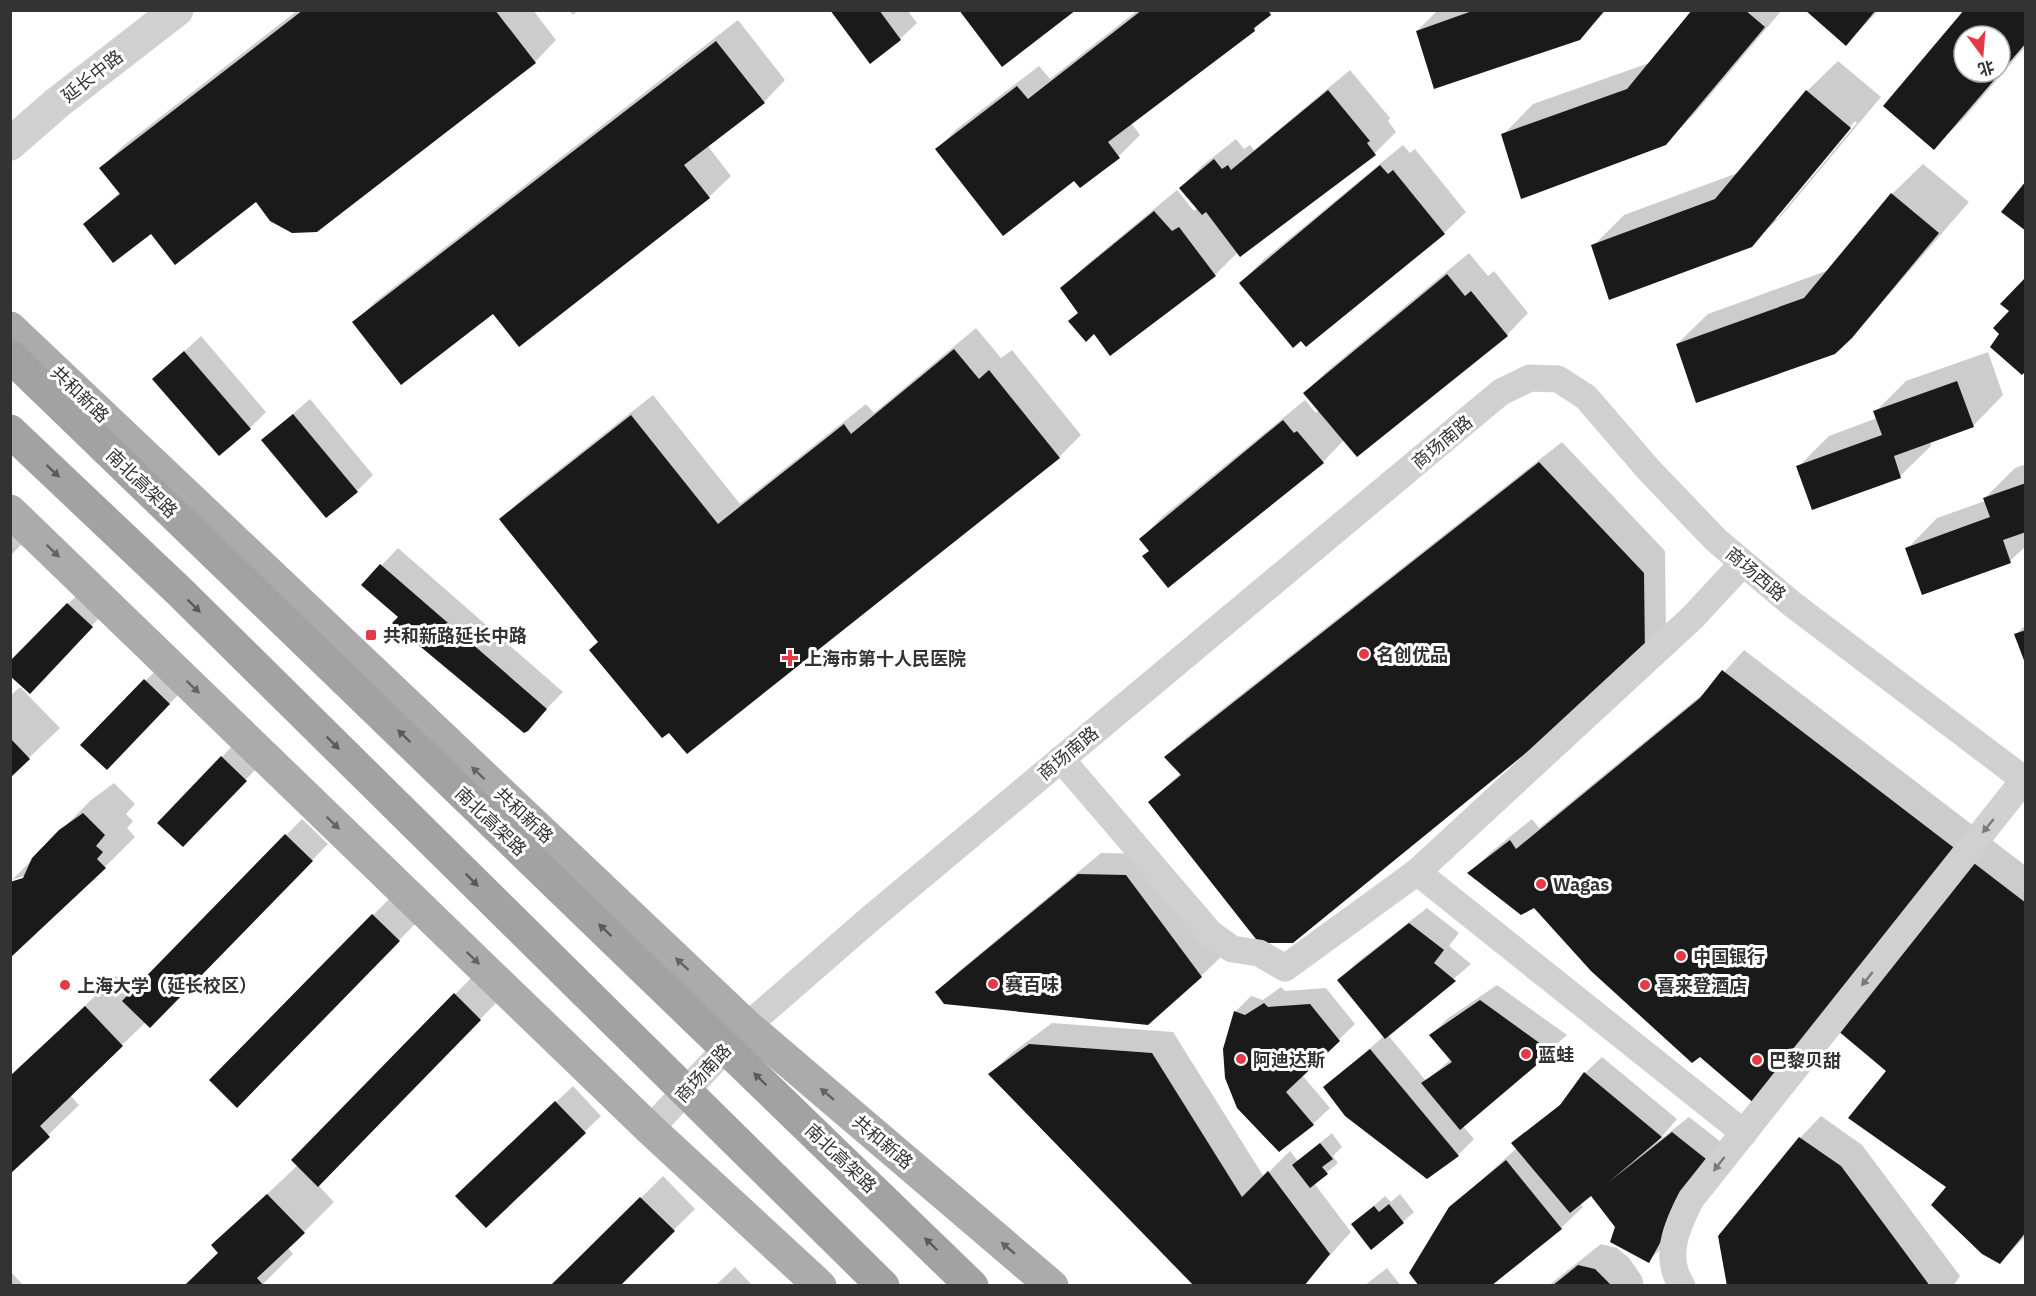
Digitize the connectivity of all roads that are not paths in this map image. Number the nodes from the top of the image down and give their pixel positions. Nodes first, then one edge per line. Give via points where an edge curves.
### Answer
1 (177, 10) edge
2 (10, 144) edge
3 (10, 328) edge
4 (10, 356) edge
5 (1501, 392) joint
6 (10, 431) edge
7 (10, 511) edge
8 (1743, 563) junction
9 (1061, 759) junction
10 (2025, 781) edge
11 (1417, 872) junction
12 (747, 1026) junction
13 (650, 1129) junction
14 (1744, 1133) junction
15 (820, 1286) edge
16 (883, 1286) edge
17 (972, 1286) edge
18 (1052, 1286) edge
19 (1682, 1286) edge

1 - 2 street, 延长中路
12 -> 3 main road, 共和新路
17 -> 4 highway, 南北高架路, bridge
5 - 8 street, 商场西路 via 1530,378 1558,379 1586,397 1648,469
5 - 9 street, 商场南路
6 -> 16 highway, bridge via 179,591
7 -> 13 main road
8 - 10 street, 商场西路
8 - 11 street via 1693,617
9 - 11 street via 1210,933 1232,949 1259,953 1285,968
9 - 12 street, 商场南路
10 -> 14 street
11 - 14 street
12 - 13 street, 商场南路
18 -> 12 main road, 共和新路
13 - 15 main road
14 -> 19 street via 1691,1199 1678,1224 1672,1254

